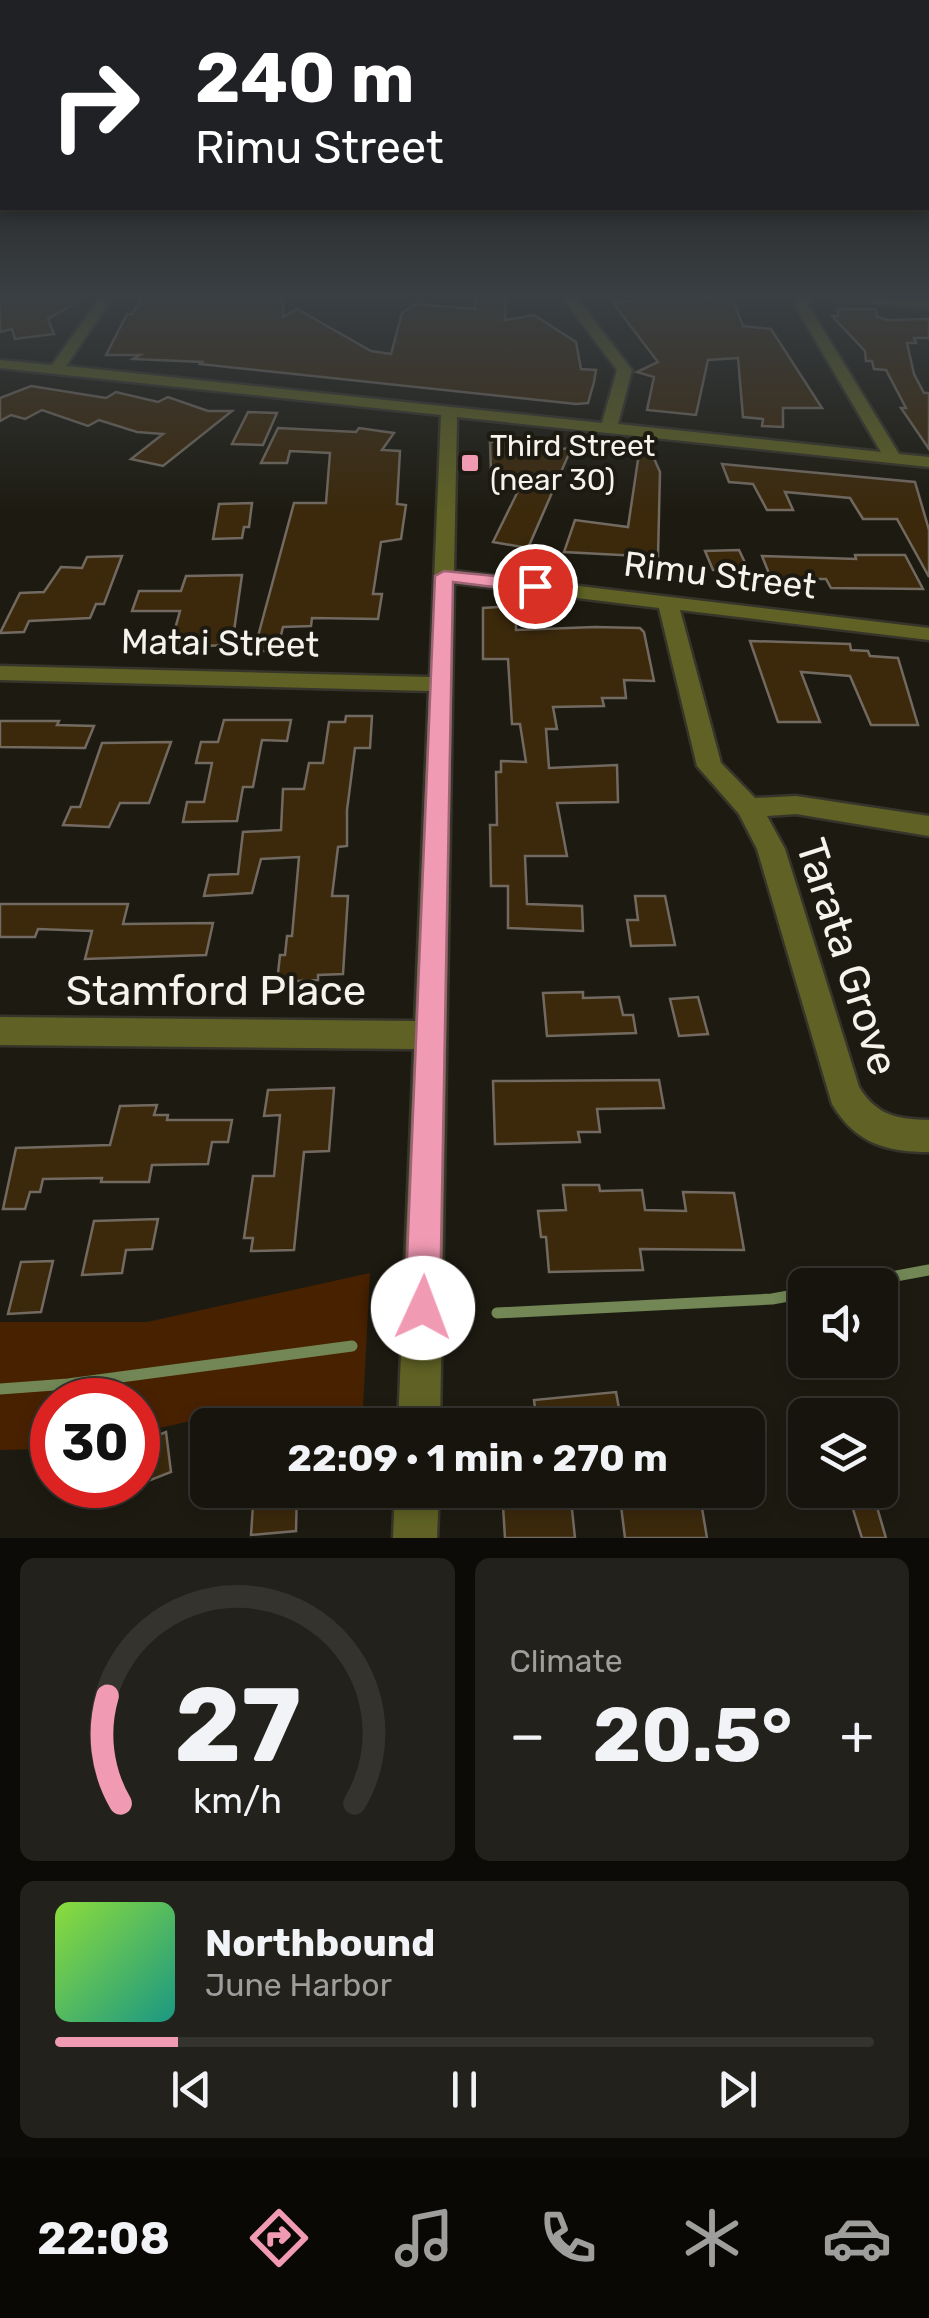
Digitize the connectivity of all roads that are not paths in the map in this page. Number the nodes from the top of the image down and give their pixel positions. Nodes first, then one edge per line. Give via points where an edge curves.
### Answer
1 (44, 369) edge
2 (624, 369) edge
3 (840, 369) edge
4 (55, 370) joint
5 (449, 412) junction
6 (608, 428) junction
7 (894, 459) junction
8 (929, 462) edge
9 (444, 576) junction
10 (667, 600) junction
11 (929, 634) edge
12 (0, 672) edge
13 (438, 684) junction
14 (749, 808) junction
15 (929, 826) edge
16 (0, 1032) edge
17 (432, 1035) junction
18 (929, 1136) edge
19 (420, 1408) edge
20 (416, 1508) edge
21 (415, 1538) edge

1 - 4 street
2 - 6 street
3 - 7 street
4 - 5 street
5 - 6 street
5 - 9 street
6 - 7 street
7 - 8 street
9 - 10 street, Rimu Street
9 - 13 street
10 - 11 street, Rimu Street
10 - 14 street, Tarata Grove via 709,766
12 - 13 street, Matai Street
13 - 17 street
14 - 15 street, Tarata Grove via 796,805
14 - 18 street, Tarata Grove via 771,850 844,1093 858,1119 892,1136
16 - 17 street, Stamford Place
17 - 19 street
20 - 21 street

